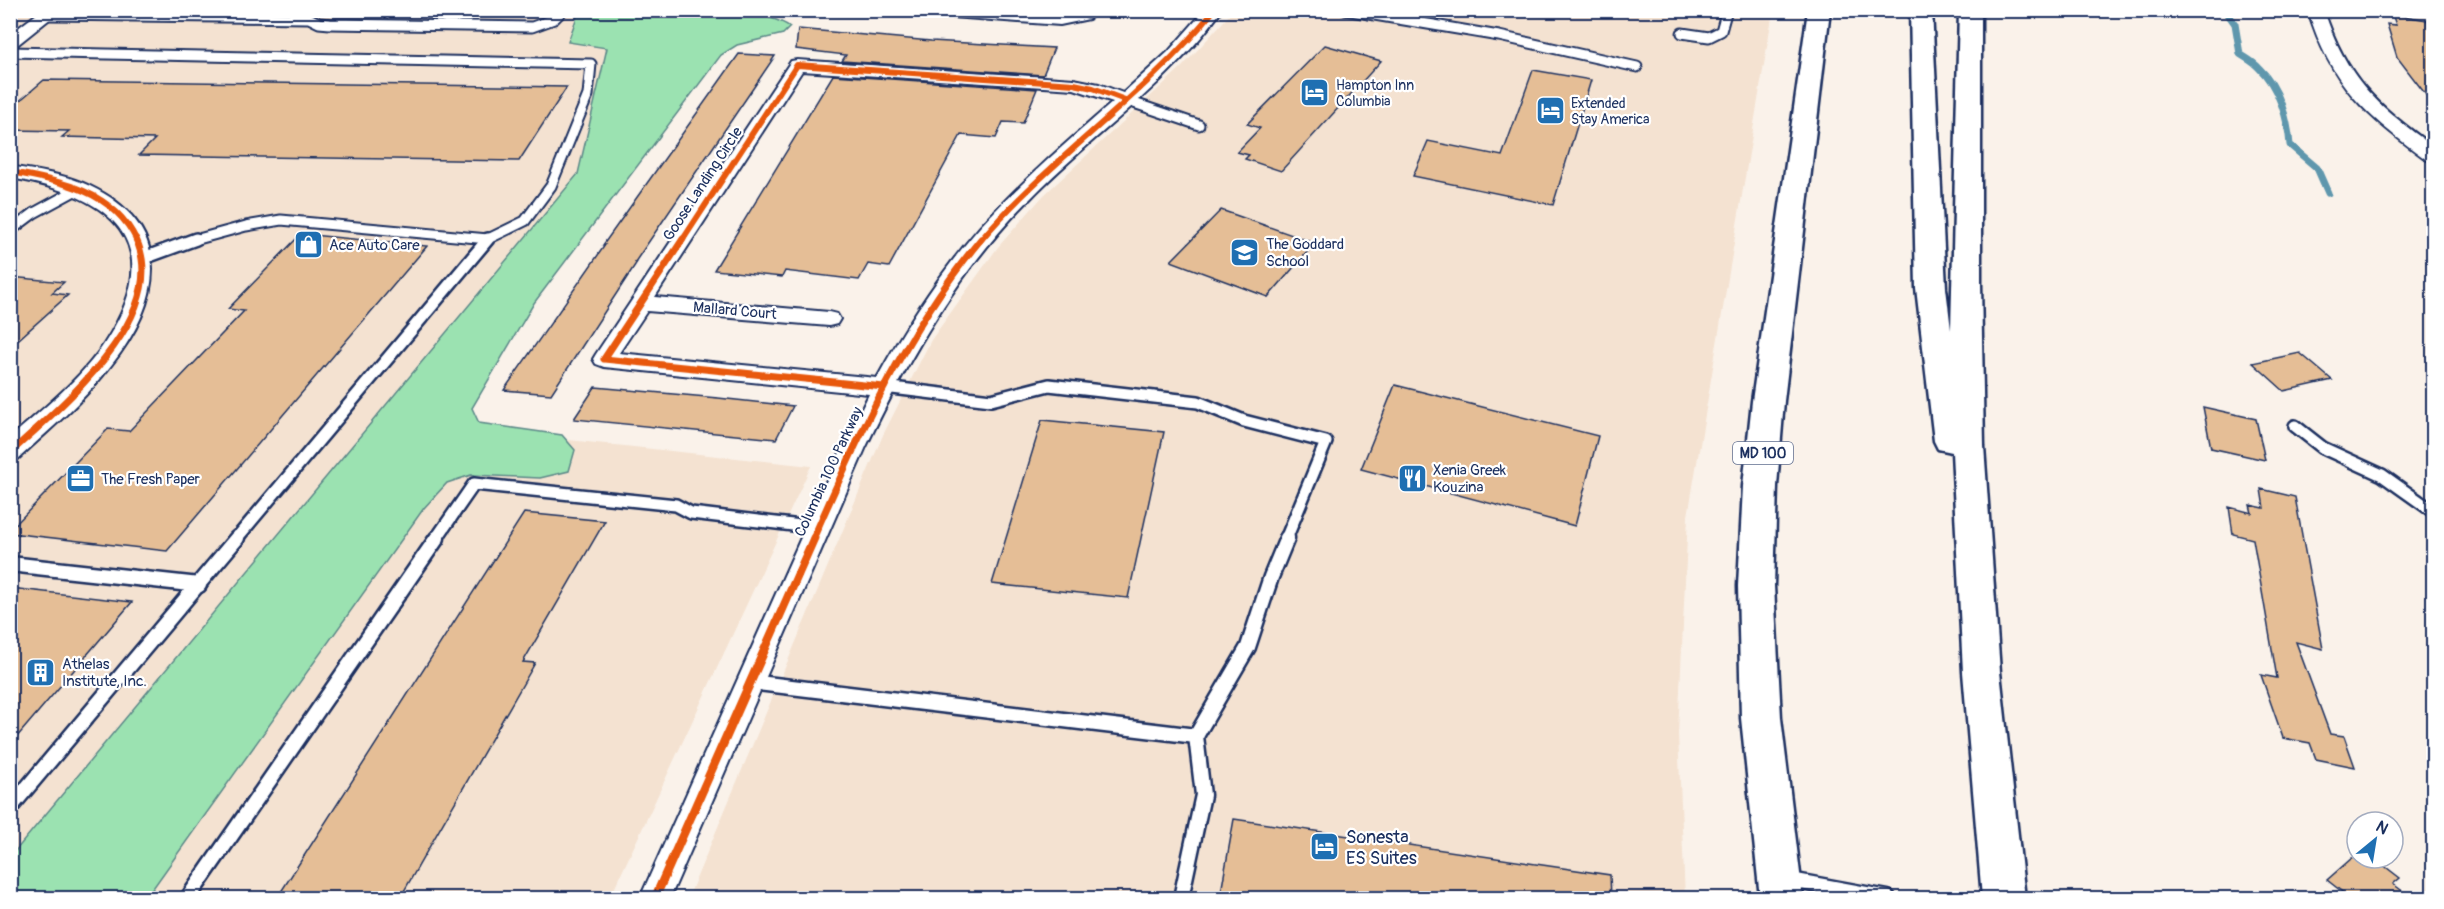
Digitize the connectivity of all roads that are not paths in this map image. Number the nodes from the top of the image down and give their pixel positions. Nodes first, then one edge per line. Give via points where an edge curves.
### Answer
1 (563, 10) edge
2 (925, 10) edge
3 (1090, 10) edge
4 (1214, 10) edge
5 (1345, 10) edge
6 (1711, 10) edge
7 (1819, 10) edge
8 (1921, 10) edge
9 (1970, 10) edge
10 (2316, 10) edge
11 (1726, 12) edge
12 (51, 13) edge
13 (1682, 33) dead end
14 (10, 42) edge
15 (10, 52) edge
16 (1637, 68) dead end
17 (1125, 100) junction
18 (1199, 126) dead end
19 (2433, 156) edge
20 (10, 172) edge
21 (80, 188) junction
22 (10, 231) edge
23 (488, 239) junction
24 (144, 258) junction
25 (641, 303) junction
26 (830, 318) dead end
27 (884, 387) junction
28 (2295, 426) dead end
29 (10, 453) edge
30 (2433, 512) edge
31 (818, 528) junction
32 (10, 564) edge
33 (199, 585) junction
34 (1980, 645) junction
35 (750, 682) junction
36 (1196, 736) junction
37 (10, 808) edge
38 (1780, 888) edge
39 (188, 898) edge
40 (655, 898) edge
41 (1181, 898) edge
42 (1888, 898) edge
43 (2004, 898) edge

1 - 12 lane via 554,19 532,27
2 - 3 street via 1060,20
4 - 17 street, Columbia 100 Parkway via 1162,67
5 - 16 lane via 1479,32
6 - 11 lane
7 - 38 highway, MD 100 via 1760,486 1756,586 1761,718
8 - 34 highway via 1931,288
9 - 34 highway via 1968,448
10 - 19 street via 2324,40 2342,75 2361,98
11 - 13 lane via 1725,25 1716,35
12 - 14 street
15 - 23 lane via 591,64 588,95 551,186 525,221
17 - 18 lane
17 - 25 street, Goose Landing Circle via 1074,84 797,65
17 - 27 street, Columbia 100 Parkway via 998,219 930,307
20 - 21 street
21 - 22 lane
21 - 24 street via 121,214 136,232
23 - 24 lane via 282,220 208,234
23 - 33 lane
24 - 29 street via 138,298 111,349
25 - 26 street, Mallard Court
25 - 27 street, Goose Landing Circle via 604,359
27 - 31 street, Columbia 100 Parkway
27 - 36 lane via 991,400 1049,386 1198,402 1244,421 1326,442 1271,577 1248,647
28 - 30 lane via 2323,448 2382,475
31 - 35 street, Columbia 100 Parkway
31 - 39 lane via 691,513 676,505 474,484
32 - 33 lane
33 - 37 lane
34 - 43 highway
35 - 36 lane
35 - 40 street, Columbia 100 Parkway
36 - 41 lane via 1203,795
38 - 42 lane

